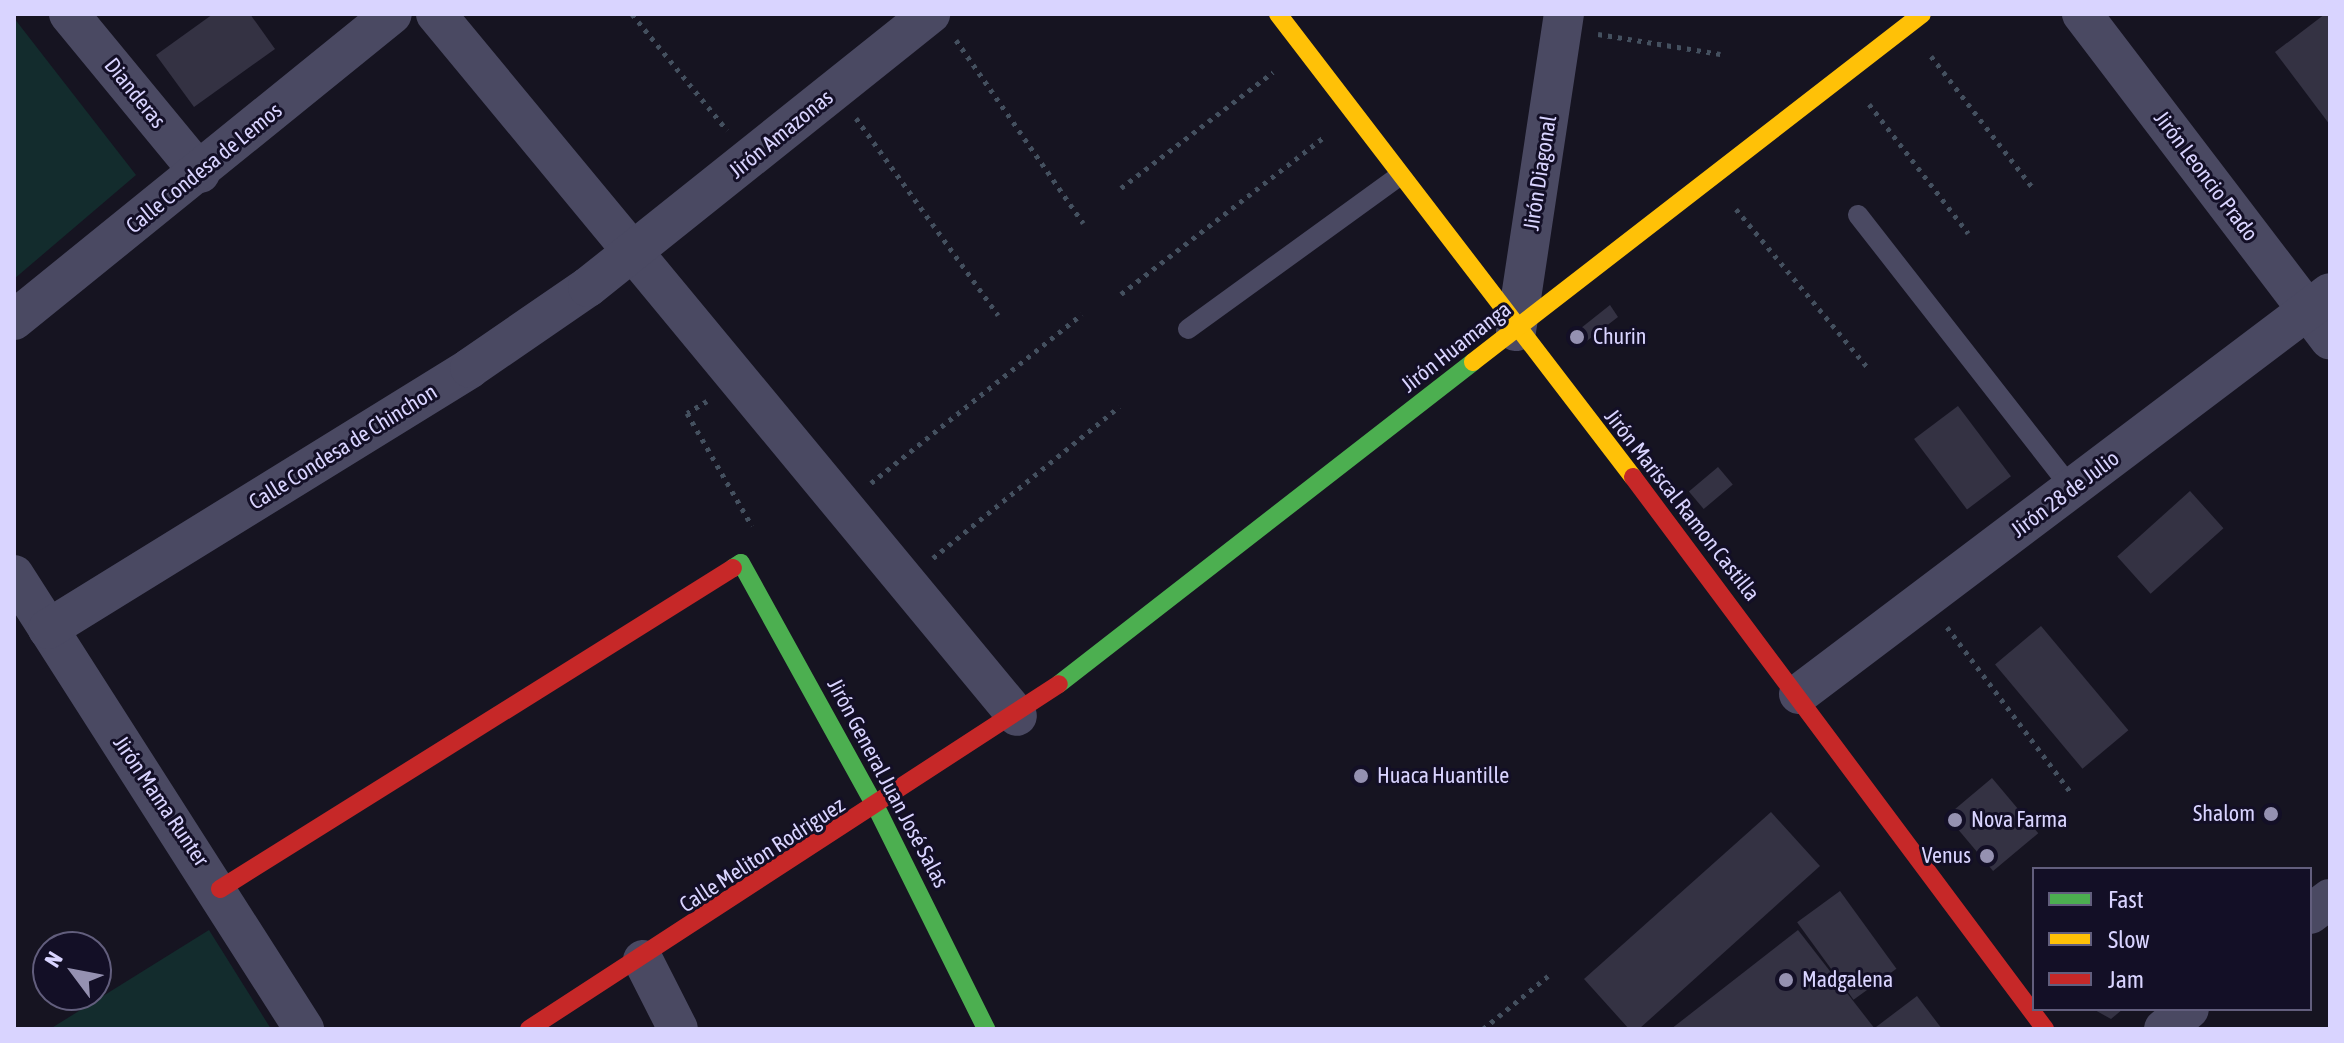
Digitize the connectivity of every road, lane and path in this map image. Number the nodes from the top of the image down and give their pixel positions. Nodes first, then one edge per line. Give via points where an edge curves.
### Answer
1 (69, 14) edge
2 (392, 14) edge
3 (436, 14) edge
4 (632, 14) edge
5 (1278, 14) edge
6 (2082, 14) edge
7 (1915, 20) edge
8 (1563, 21) edge
9 (941, 24) edge
10 (1303, 49) junction
11 (1720, 54) dead end
12 (1846, 73) junction
13 (836, 90) junction
14 (1352, 115) junction
15 (750, 159) junction
16 (200, 173) junction
17 (1399, 176) junction
18 (1711, 178) junction
19 (1121, 188) dead end
20 (2033, 188) dead end
21 (1858, 215) dead end
22 (1083, 223) dead end
23 (1968, 233) dead end
24 (632, 254) junction
25 (1121, 294) dead end
26 (1082, 314) dead end
27 (2323, 314) edge
28 (998, 315) dead end
29 (14, 320) edge
30 (1188, 329) dead end
31 (1516, 331) junction
32 (1868, 368) dead end
33 (739, 383) junction
34 (1119, 407) dead end
35 (2072, 489) junction
36 (842, 506) junction
37 (737, 565) junction
38 (14, 575) edge
39 (905, 581) junction
40 (1925, 599) junction
41 (48, 629) junction
42 (1799, 694) junction
43 (1017, 716) junction
44 (2071, 793) dead end
45 (877, 809) junction
46 (220, 889) junction
47 (2330, 899) edge
48 (2312, 912) edge
49 (643, 960) junction
50 (1548, 976) dead end
51 (2186, 1011) edge
52 (304, 1029) edge
53 (529, 1029) edge
54 (678, 1029) edge
55 (986, 1029) edge
56 (1483, 1029) edge
57 (2045, 1029) edge
58 (2164, 1029) edge

1 - 16 street, Dianderas
2 - 16 street, Calle Condesa de Lemos
3 - 24 street
4 - 15 path
5 - 10 street, Jirón Mariscal Ramon Castilla
6 - 27 street, Jirón Leoncio Prado
7 - 12 street, Jirón Huamanga
7 - 20 path
8 - 11 path
8 - 31 street, Jirón Diagonal
9 - 13 street, Jirón Amazonas
9 - 22 path
10 - 14 street, Jirón Mariscal Ramon Castilla
10 - 19 path
12 - 18 street, Jirón Huamanga
12 - 23 path
13 - 15 street, Jirón Amazonas
13 - 28 path
14 - 17 street, Jirón Mariscal Ramon Castilla
14 - 25 path
15 - 24 street, Jirón Amazonas
16 - 29 street, Calle Condesa de Lemos
17 - 30 lane
17 - 31 street, Jirón Mariscal Ramon Castilla
18 - 31 street, Jirón Huamanga
18 - 32 path
21 - 35 lane
24 - 33 street
24 - 41 street, Calle Condesa de Chinchon via 470,368
26 - 36 path
27 - 35 street, Jirón 28 de Julio
31 - 42 street, Jirón Mariscal Ramon Castilla
31 - 43 street, Jirón Huamanga
33 - 36 street
33 - 37 path via 687,413 755,524 722,549
34 - 39 path
35 - 40 street, Jirón 28 de Julio
36 - 39 street
37 - 45 street, Jirón General Juan José Salas
37 - 46 street
38 - 41 street, Jirón Mama Runter
39 - 43 street
40 - 42 street, Jirón 28 de Julio
40 - 44 path
41 - 46 street, Jirón Mama Runter
42 - 57 street, Jirón Mariscal Ramon Castilla
43 - 45 street, Calle Meliton Rodriguez
45 - 49 street, Calle Meliton Rodriguez
45 - 55 street, Jirón General Juan José Salas
46 - 52 street, Jirón Mama Runter
47 - 48 street
49 - 53 street, Calle Meliton Rodriguez
49 - 54 street
50 - 56 path
51 - 58 street

